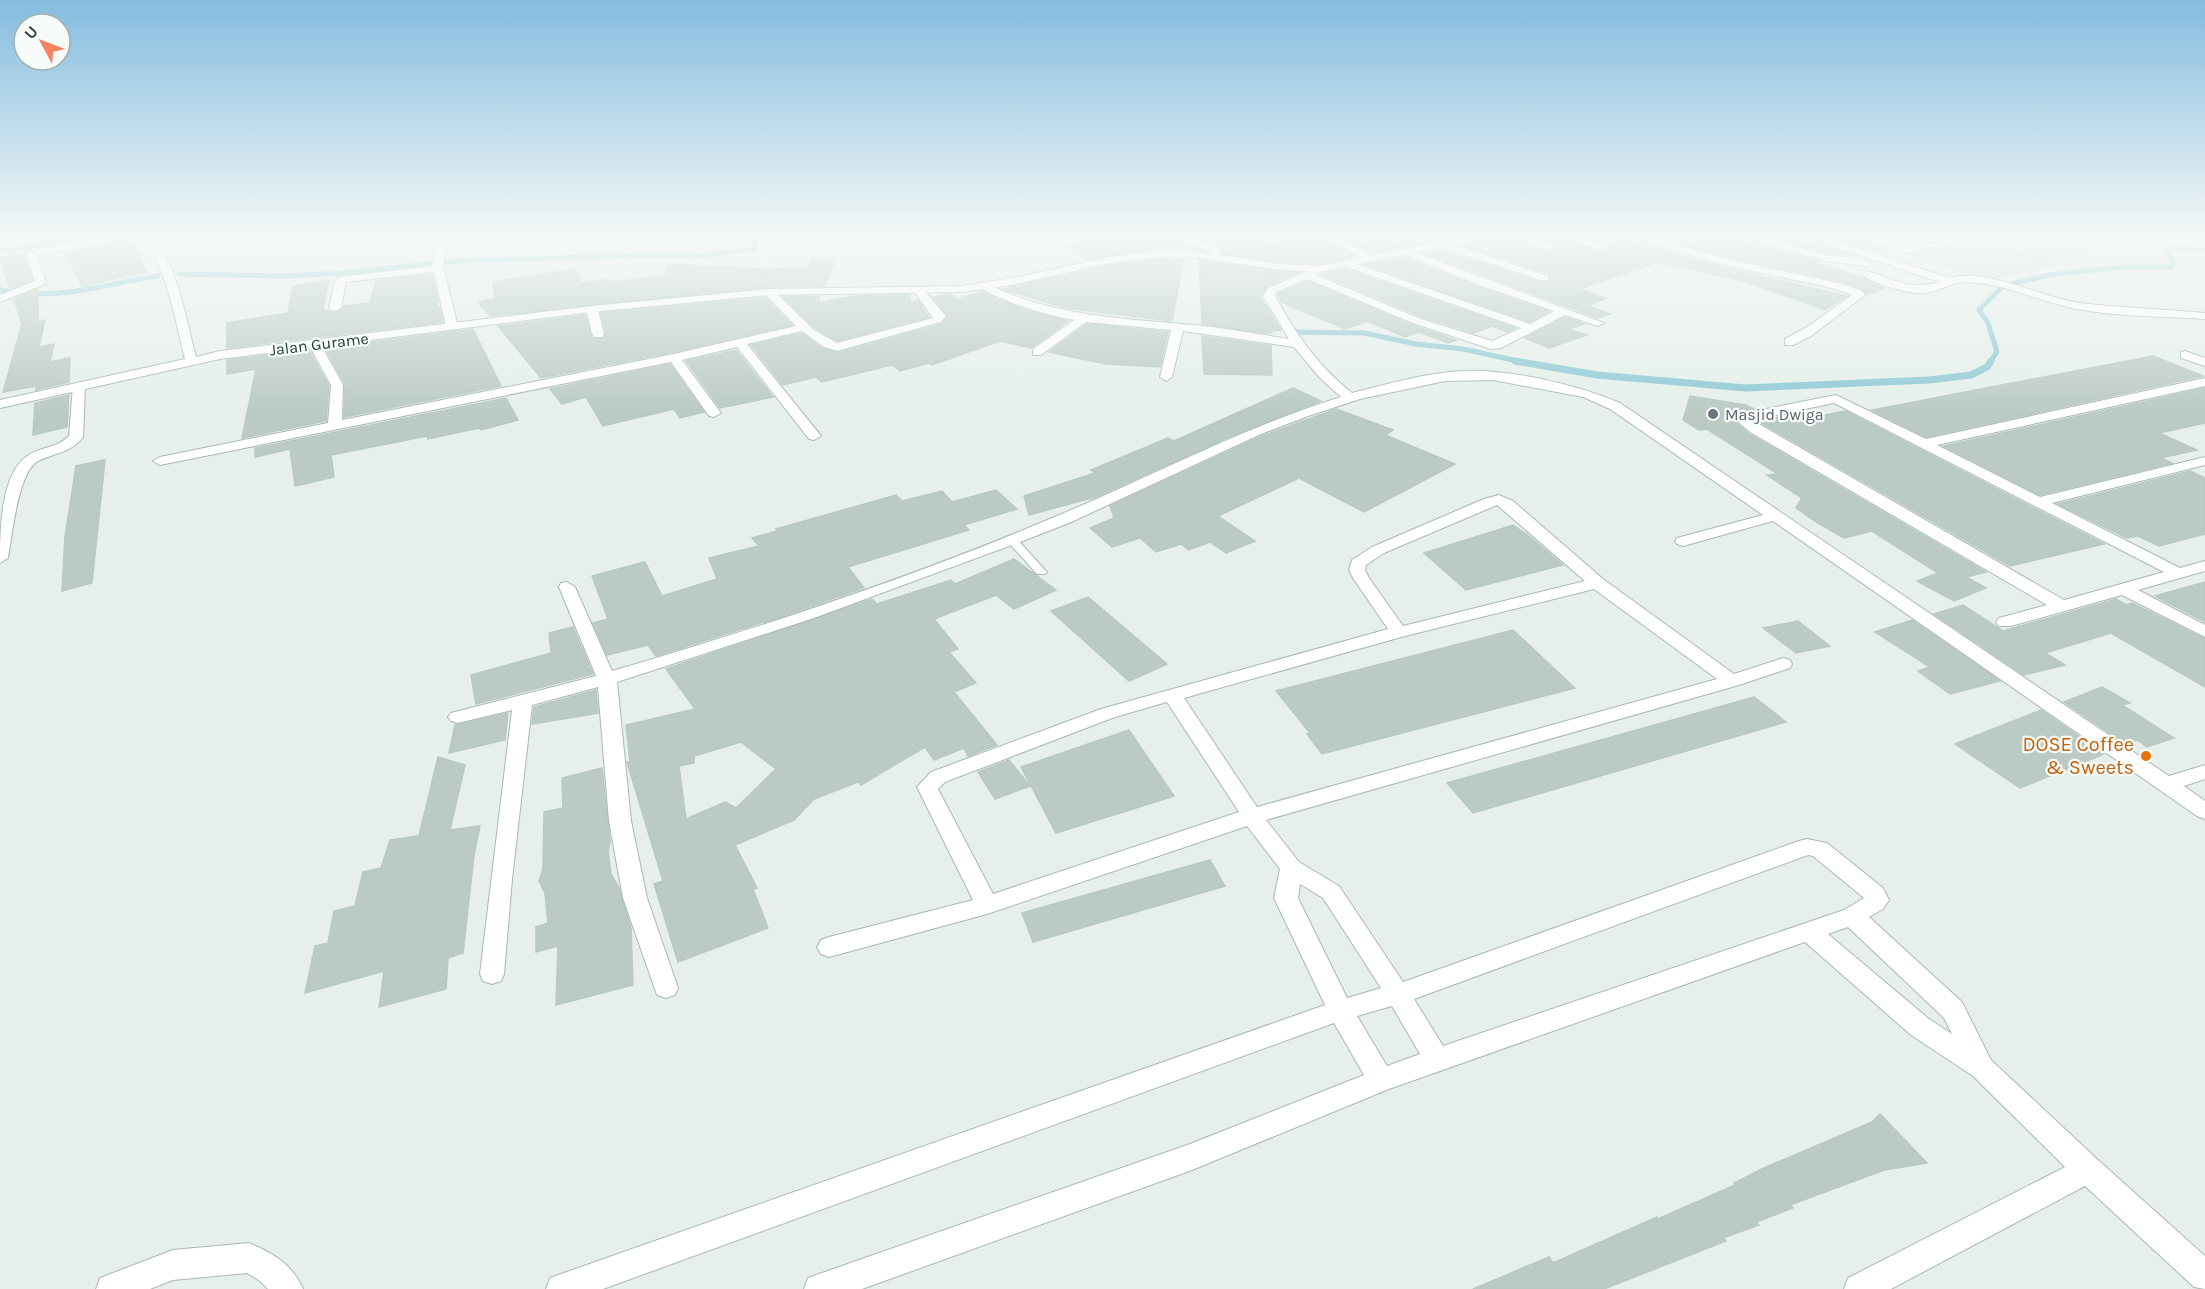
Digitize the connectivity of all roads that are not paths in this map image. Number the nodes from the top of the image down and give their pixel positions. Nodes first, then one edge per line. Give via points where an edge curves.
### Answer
1 (174, 295) edge
2 (337, 295) edge
3 (445, 295) edge
4 (721, 295) edge
5 (772, 295) edge
6 (922, 295) edge
7 (1004, 295) edge
8 (1269, 295) edge
9 (1356, 295) edge
10 (1438, 295) edge
11 (1518, 295) edge
12 (1859, 295) edge
13 (2037, 295) edge
14 (335, 308) dead end
15 (592, 309) junction
16 (1564, 311) junction
17 (2205, 316) edge
18 (1083, 319) junction
19 (1598, 323) dead end
20 (452, 327) junction
21 (805, 327) junction
22 (1178, 327) junction
23 (1532, 328) junction
24 (598, 334) dead end
25 (1296, 337) junction
26 (1789, 342) dead end
27 (740, 343) junction
28 (315, 345) junction
29 (1037, 352) dead end
30 (2185, 355) dead end
31 (674, 358) junction
32 (191, 360) junction
33 (2205, 362) edge
34 (1166, 377) dead end
35 (2205, 382) edge
36 (79, 386) junction
37 (1348, 396) junction
38 (0, 404) edge
39 (714, 413) dead end
40 (334, 426) junction
41 (814, 436) dead end
42 (1923, 444) junction
43 (160, 461) dead end
44 (2205, 461) edge
45 (2037, 502) junction
46 (1775, 516) junction
47 (1012, 540) junction
48 (1683, 541) dead end
49 (0, 558) edge
50 (2205, 566) edge
51 (1041, 572) dead end
52 (2178, 573) junction
53 (1597, 583) junction
54 (567, 587) dead end
55 (2124, 589) junction
56 (2063, 607) junction
57 (2005, 622) dead end
58 (1399, 632) junction
59 (2205, 632) edge
60 (1783, 664) dead end
61 (607, 680) junction
62 (1732, 681) junction
63 (1172, 695) junction
64 (523, 702) junction
65 (458, 717) dead end
66 (2205, 772) edge
67 (2166, 784) junction
68 (2205, 811) edge
69 (1252, 816) junction
70 (1291, 868) junction
71 (987, 905) junction
72 (1852, 916) junction
73 (1807, 930) junction
74 (829, 947) dead end
75 (492, 974) dead end
76 (666, 988) dead end
77 (1398, 993) junction
78 (1340, 1010) junction
79 (1437, 1060) junction
80 (1982, 1068) junction
81 (1381, 1080) junction
82 (2088, 1170) junction
83 (2205, 1276) edge
84 (111, 1289) edge
85 (288, 1289) edge
86 (561, 1289) edge
87 (819, 1289) edge
88 (1859, 1289) edge

1 - 32 street
2 - 14 street
3 - 20 street
4 - 15 street, Jalan Gurame
5 - 21 street
6 - 21 street via 940,316 937,320 841,347 829,345
7 - 18 street via 1042,311
8 - 25 street
9 - 23 street via 1482,343 1497,345
10 - 23 street
11 - 16 street
12 - 26 street via 1814,330
13 - 17 street via 2084,307
15 - 20 street, Jalan Gurame
15 - 24 street
16 - 19 street
16 - 23 street
18 - 22 street
18 - 29 street
20 - 28 street, Jalan Gurame
21 - 27 street
22 - 25 street
22 - 34 street
25 - 37 street via 1321,374
27 - 31 street
27 - 41 street
28 - 32 street, Jalan Gurame
28 - 40 street via 337,386
30 - 33 street
31 - 39 street
31 - 40 street
32 - 36 street, Jalan Gurame
35 - 42 street
36 - 38 street, Jalan Gurame
36 - 49 street via 76,437 24,464 10,506
37 - 46 street via 1466,375 1588,394 1615,406
37 - 47 street
40 - 43 street
42 - 45 street
42 - 56 street via 1836,399 1741,418
44 - 45 street
45 - 52 street
46 - 48 street
46 - 67 street
47 - 51 lane
47 - 61 street via 825,608
50 - 52 street
52 - 55 street
53 - 58 street
53 - 58 street via 1508,504 1496,500 1378,550 1358,563 1361,578
53 - 62 street
54 - 61 street
55 - 56 street
55 - 59 street
56 - 57 street
58 - 63 street
60 - 62 street
61 - 64 street
61 - 76 street via 620,821 635,898
62 - 69 street
63 - 69 street
63 - 71 street via 1108,713 938,777 929,784 933,802
64 - 65 street
64 - 75 street
66 - 67 street
67 - 68 street
69 - 70 street
69 - 71 street
70 - 77 street via 1331,892
70 - 78 street via 1286,898
71 - 74 street
72 - 73 street
72 - 77 street via 1875,903 1875,894 1819,849 1807,847
72 - 80 street via 1953,1010
73 - 79 street
73 - 80 street via 1920,1027
77 - 78 street
77 - 79 street
78 - 81 street
78 - 86 street
79 - 81 street
80 - 82 street
81 - 87 street via 1192,1157
82 - 83 street
82 - 88 street
84 - 85 street via 173,1265 249,1258 271,1270

